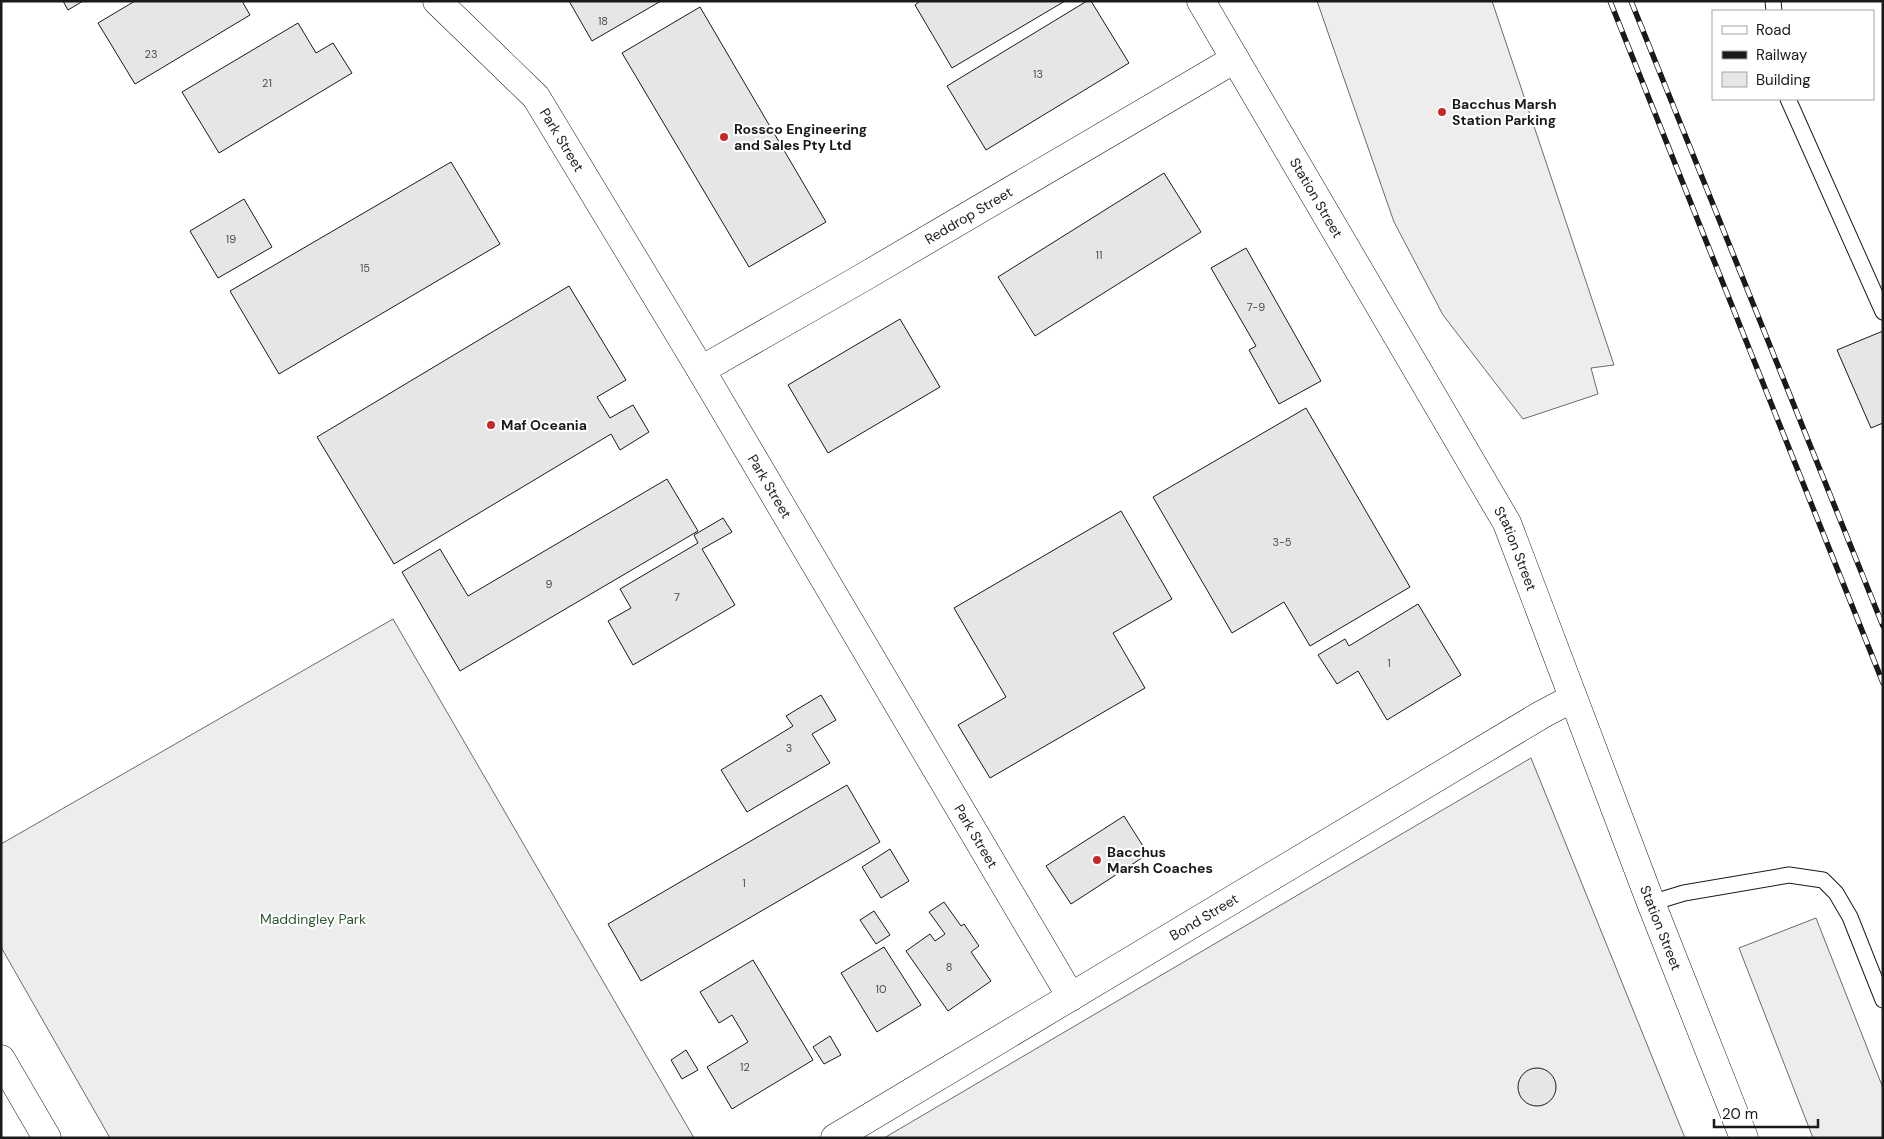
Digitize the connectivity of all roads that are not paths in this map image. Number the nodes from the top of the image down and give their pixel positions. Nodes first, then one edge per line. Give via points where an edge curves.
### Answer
1 (437, 1) edge
2 (1201, 1) edge
3 (1234, 58) junction
4 (1788, 100) edge
5 (1883, 312) edge
6 (700, 370) junction
7 (1573, 698) junction
8 (1651, 903) junction
9 (1071, 997) junction
10 (1883, 1000) edge
11 (1, 1059) edge
12 (47, 1138) edge
13 (835, 1138) edge
14 (1744, 1138) edge

1 - 6 street, Park Street via 536,97
2 - 3 street, Station Street
3 - 6 street, Reddrop Street
3 - 7 street, Station Street via 1507,523
4 - 5 lane
6 - 9 street, Park Street
7 - 8 street, Station Street
7 - 9 street, Bond Street
8 - 10 lane via 1684,893 1789,874 1823,880 1850,917
8 - 14 street, Station Street
9 - 13 street, Bond Street
11 - 12 street

